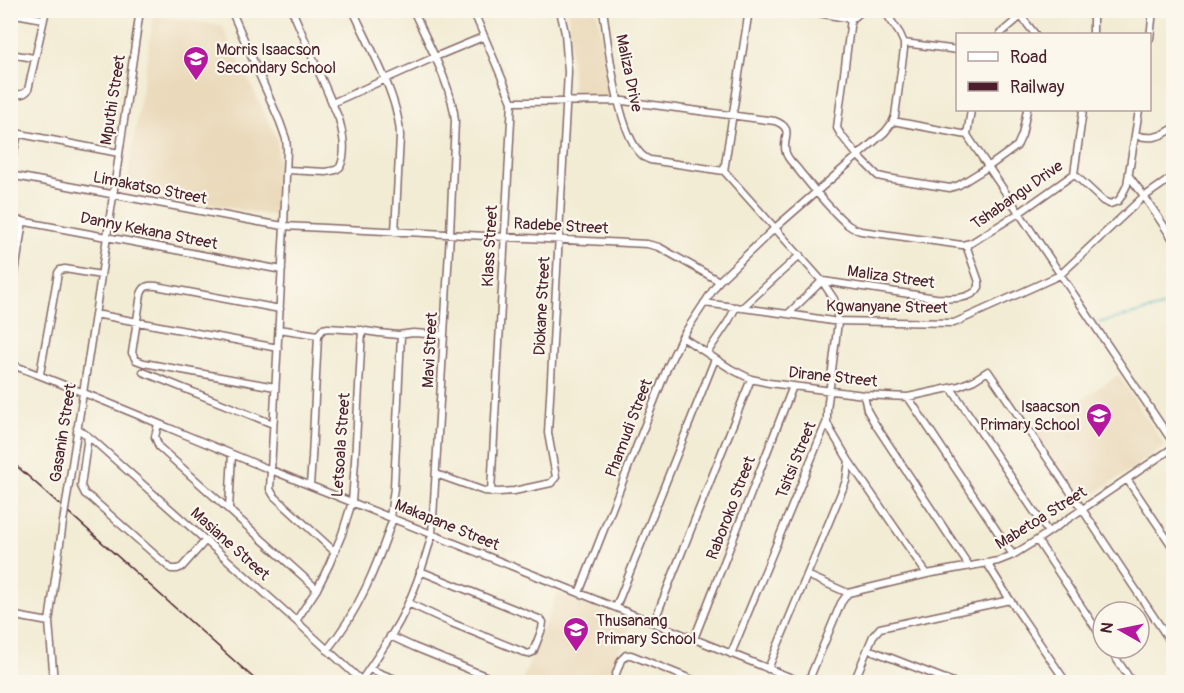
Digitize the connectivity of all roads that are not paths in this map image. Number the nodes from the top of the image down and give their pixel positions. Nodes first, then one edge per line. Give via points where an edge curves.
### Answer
1 (45, 10) edge
2 (140, 10) edge
3 (292, 10) edge
4 (353, 10) edge
5 (413, 10) edge
6 (473, 10) edge
7 (560, 10) edge
8 (603, 10) edge
9 (749, 10) edge
10 (864, 10) edge
11 (884, 10) edge
12 (1028, 10) edge
13 (1088, 10) edge
14 (1153, 10) edge
15 (230, 11) edge
16 (803, 11) edge
17 (10, 13) edge
18 (1019, 13) edge
19 (43, 19) junction
20 (851, 19) junction
21 (1001, 33) edge
22 (1034, 33) edge
23 (1094, 33) edge
24 (1150, 33) edge
25 (483, 37) junction
26 (903, 44) junction
27 (956, 50) edge
28 (10, 54) edge
29 (435, 57) junction
30 (34, 58) junction
31 (385, 80) junction
32 (10, 93) edge
33 (618, 101) junction
34 (512, 102) junction
35 (568, 102) junction
36 (332, 103) junction
37 (971, 111) edge
38 (1027, 111) edge
39 (1083, 111) edge
40 (1139, 111) edge
41 (733, 116) junction
42 (893, 122) junction
43 (1173, 128) edge
44 (14, 133) edge
45 (967, 135) junction
46 (1136, 135) junction
47 (119, 153) junction
48 (858, 156) junction
49 (10, 167) edge
50 (988, 167) junction
51 (287, 170) junction
52 (724, 171) junction
53 (1074, 174) junction
54 (10, 175) edge
55 (1129, 176) junction
56 (1173, 176) edge
57 (818, 192) junction
58 (113, 194) junction
59 (1144, 196) junction
60 (1019, 213) junction
61 (10, 219) edge
62 (23, 221) junction
63 (284, 226) junction
64 (775, 228) junction
65 (394, 232) junction
66 (450, 234) junction
67 (504, 236) junction
68 (107, 237) junction
69 (560, 240) junction
70 (1173, 241) edge
71 (966, 245) junction
72 (800, 255) junction
73 (282, 270) junction
74 (101, 275) junction
75 (1060, 275) junction
76 (719, 280) junction
77 (822, 281) junction
78 (704, 303) junction
79 (10, 305) edge
80 (739, 308) junction
81 (280, 309) junction
82 (95, 314) junction
83 (788, 314) junction
84 (137, 322) junction
85 (838, 322) junction
86 (279, 329) junction
87 (318, 334) junction
88 (362, 334) junction
89 (401, 335) junction
90 (444, 335) junction
91 (682, 338) junction
92 (1173, 344) edge
93 (278, 348) junction
94 (707, 353) junction
95 (715, 359) junction
96 (1173, 359) edge
97 (10, 364) edge
98 (155, 365) junction
99 (143, 372) dead end
100 (40, 374) junction
101 (157, 377) junction
102 (751, 380) junction
103 (793, 386) junction
104 (275, 387) junction
105 (951, 388) junction
106 (83, 391) junction
107 (829, 391) junction
108 (864, 395) junction
109 (908, 396) junction
110 (827, 421) junction
111 (159, 424) junction
112 (273, 424) junction
113 (78, 428) junction
114 (88, 436) junction
115 (1173, 446) edge
116 (232, 454) junction
117 (849, 461) junction
118 (271, 470) junction
119 (436, 474) junction
120 (1127, 479) junction
121 (310, 485) junction
122 (491, 492) junction
123 (352, 502) junction
124 (229, 508) junction
125 (1082, 509) junction
126 (391, 518) junction
127 (1048, 532) junction
128 (432, 534) junction
129 (206, 540) junction
130 (1037, 540) junction
131 (1173, 549) edge
132 (335, 552) junction
133 (1012, 555) junction
134 (987, 563) junction
135 (969, 566) junction
136 (420, 572) junction
137 (927, 574) junction
138 (807, 575) junction
139 (317, 589) junction
140 (579, 593) junction
141 (848, 593) junction
142 (1010, 600) junction
143 (408, 603) junction
144 (616, 607) junction
145 (10, 615) edge
146 (296, 621) junction
147 (1091, 621) edge
148 (49, 622) junction
149 (654, 622) junction
150 (390, 636) junction
151 (694, 639) junction
152 (1173, 647) edge
153 (868, 649) junction
154 (327, 651) junction
155 (731, 654) junction
156 (1117, 660) edge
157 (369, 669) junction
158 (768, 669) junction
159 (1173, 679) edge
160 (55, 681) edge
161 (362, 682) edge
162 (403, 682) edge
163 (500, 682) edge
164 (613, 682) edge
165 (698, 682) edge
166 (802, 682) edge
167 (808, 682) edge
168 (854, 682) edge
169 (952, 682) edge
170 (1066, 682) edge
171 (1132, 682) edge
172 (1168, 682) edge

1 - 19 street
2 - 47 street, Mputhi Street
3 - 36 street
4 - 31 street
5 - 29 street, Mavi Street
6 - 25 street, Klass Street
7 - 35 street, Diokane Street via 567,55
8 - 33 street, Maliza Drive
9 - 41 street
10 - 20 street
11 - 26 street
12 - 18 street
13 - 23 street via 1094,18
14 - 24 street
15 - 51 street via 284,133
16 - 20 street
17 - 19 street
18 - 21 street
18 - 22 street
19 - 30 street
20 - 48 street via 837,124 838,131
25 - 29 street
25 - 34 street, Klass Street
26 - 27 street
26 - 42 street
28 - 30 street
29 - 31 street
29 - 66 street, Mavi Street via 454,111
30 - 32 street via 26,93
31 - 36 street
31 - 65 street via 400,129
33 - 35 street, Tshabangu Drive
33 - 41 street, Tshabangu Drive
33 - 52 street, Maliza Drive via 635,146 645,158
34 - 35 street, Tshabangu Drive
34 - 67 street, Klass Street
35 - 69 street, Diokane Street
36 - 51 street via 344,138 340,167 326,172
37 - 45 street
38 - 50 street via 1020,141
39 - 53 street, Tshabangu Drive
40 - 46 street
41 - 52 street
41 - 57 street, Tshabangu Drive via 775,121 785,126 787,156
42 - 45 street
42 - 48 street, Phamudi Street
43 - 46 street via 1158,137
44 - 47 street
44 - 49 street
45 - 50 street
46 - 55 street
47 - 58 street, Mputhi Street
48 - 50 street via 882,177 944,187 955,187
48 - 57 street, Phamudi Street
50 - 60 street
51 - 63 street
52 - 64 street
53 - 55 street via 1110,204 1121,197
53 - 60 street, Tshabangu Drive
54 - 58 street, Limakatso Street
55 - 59 street
56 - 59 street, Kgwanyane Street
57 - 64 street, Phamudi Street
57 - 71 street, Tshabangu Drive via 856,230
58 - 63 street, Limakatso Street
58 - 68 street, Gasanin Street
59 - 70 street
59 - 75 street, Kgwanyane Street
60 - 71 street, Tshabangu Drive
60 - 75 street
61 - 62 street, Danny Kekana Street
62 - 68 street, Danny Kekana Street
62 - 79 street
63 - 65 street, Radebe Street
63 - 73 street
64 - 72 street, Maliza Street
64 - 76 street, Phamudi Street
65 - 66 street, Radebe Street
66 - 67 street, Radebe Street
66 - 90 street, Mavi Street
67 - 69 street, Radebe Street
67 - 122 street, Klass Street
68 - 73 street, Danny Kekana Street
68 - 74 street, Gasanin Street
69 - 76 street, Radebe Street via 653,245
69 - 122 street, Diokane Street via 548,433 556,477 547,484
71 - 77 street, Maliza Street via 979,287 974,294 964,297 943,298
72 - 77 street, Maliza Street
72 - 80 street
73 - 81 street
74 - 82 street, Gasanin Street
74 - 100 street via 65,269 58,273
75 - 85 street, Kgwanyane Street via 954,323
75 - 115 street
76 - 78 street, Phamudi Street
77 - 83 street
77 - 85 street, Tsitsi Street via 834,299
78 - 80 street, Kgwanyane Street
78 - 91 street, Phamudi Street
80 - 83 street, Kgwanyane Street
80 - 94 street
81 - 84 street via 149,285 141,294
81 - 86 street
82 - 84 street
82 - 106 street, Gasanin Street
83 - 85 street, Kgwanyane Street
84 - 93 street
84 - 98 street via 132,353 136,360
85 - 107 street, Tsitsi Street
86 - 87 street
86 - 93 street
87 - 88 street via 328,328
87 - 121 street
88 - 89 street
88 - 123 street, Letsoala Street
89 - 90 street
89 - 126 street
90 - 119 street, Mavi Street
91 - 94 street, Dirane Street
91 - 140 street, Phamudi Street
92 - 96 street
93 - 104 street
94 - 95 street, Dirane Street
95 - 102 street, Dirane Street
95 - 144 street
97 - 100 street, Makapane Street
98 - 101 street
98 - 104 street
99 - 101 street
100 - 106 street, Makapane Street
101 - 112 street
102 - 103 street, Dirane Street
102 - 149 street
103 - 107 street, Dirane Street
103 - 151 street, Raboroko Street
104 - 112 street
105 - 109 street, Dirane Street
105 - 125 street, Dirane Street via 988,371
105 - 127 street
106 - 111 street, Makapane Street
106 - 113 street, Gasanin Street
107 - 108 street, Dirane Street
107 - 110 street, Tsitsi Street
108 - 109 street, Dirane Street
108 - 135 street via 875,424
109 - 133 street
110 - 117 street
110 - 155 street, Tsitsi Street
111 - 116 street, Makapane Street
111 - 124 street via 157,444
112 - 118 street
113 - 114 street, Masiane Street
113 - 148 street, Gasanin Street, bridge
114 - 129 street, Masiane Street
114 - 129 street via 81,486 84,494 171,569 182,567
115 - 120 street, Mabetoa Street
116 - 118 street, Makapane Street
116 - 124 street
117 - 137 street
117 - 138 street via 846,481
118 - 121 street, Makapane Street
118 - 132 street via 272,494
119 - 122 street, Diokane Street
119 - 128 street, Mavi Street
120 - 125 street, Mabetoa Street
120 - 131 street
121 - 123 street, Makapane Street
123 - 126 street, Makapane Street
123 - 132 street, Letsoala Street
124 - 139 street
125 - 127 street, Mabetoa Street
125 - 152 street
126 - 128 street, Makapane Street
126 - 154 street via 377,564 361,598
127 - 130 street, Mabetoa Street
128 - 136 street, Mavi Street
128 - 140 street, Makapane Street
129 - 146 street, Masiane Street
130 - 133 street, Mabetoa Street
130 - 147 street
132 - 139 street, Letsoala Street
133 - 134 street, Mabetoa Street
134 - 135 street, Mabetoa Street
134 - 142 street
135 - 137 street, Mabetoa Street
136 - 143 street, Mavi Street
136 - 143 street via 541,620 534,650 528,654
137 - 141 street, Mabetoa Street
138 - 141 street
138 - 158 street
139 - 146 street, Letsoala Street
140 - 144 street, Makapane Street
141 - 167 street
142 - 153 street via 885,626 876,631
142 - 170 street
143 - 150 street, Mavi Street
144 - 149 street, Makapane Street
145 - 148 street
146 - 154 street, Masiane Street
148 - 160 street, Gasanin Street
149 - 151 street, Makapane Street
150 - 157 street, Mavi Street
150 - 163 street
151 - 155 street, Makapane Street
153 - 168 street
153 - 169 street
154 - 161 street, Masiane Street
155 - 158 street, Makapane Street
156 - 171 street
157 - 161 street, Mavi Street
157 - 162 street
158 - 166 street, Makapane Street
159 - 172 street
164 - 165 street via 621,660 631,655

